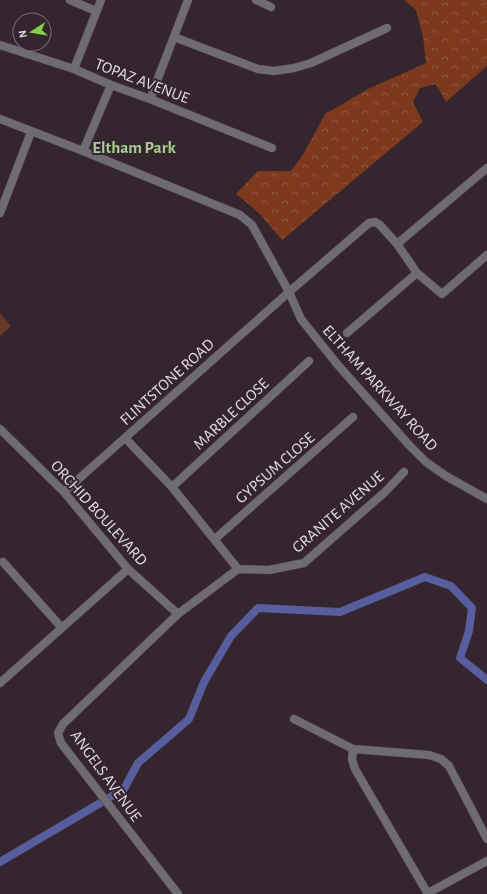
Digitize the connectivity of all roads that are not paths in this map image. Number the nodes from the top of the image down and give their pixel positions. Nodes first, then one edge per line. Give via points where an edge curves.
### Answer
1 (70, 0) edge
2 (101, 0) edge
3 (188, 0) edge
4 (256, 0) edge
5 (271, 7) dead end
6 (96, 11) junction
7 (387, 28) dead end
8 (174, 37) junction
9 (0, 45) edge
10 (74, 69) junction
11 (110, 85) junction
12 (150, 100) junction
13 (0, 119) edge
14 (31, 132) junction
15 (272, 148) dead end
16 (83, 151) junction
17 (487, 168) edge
18 (0, 213) edge
19 (397, 244) junction
20 (487, 255) edge
21 (417, 273) junction
22 (289, 292) junction
23 (347, 333) dead end
24 (309, 361) dead end
25 (353, 417) dead end
26 (0, 429) edge
27 (125, 438) junction
28 (404, 472) dead end
29 (172, 487) junction
30 (64, 492) junction
31 (487, 499) edge
32 (215, 539) junction
33 (3, 562) dead end
34 (128, 569) junction
35 (238, 569) junction
36 (178, 614) junction
37 (62, 628) junction
38 (0, 683) edge
39 (294, 719) dead end
40 (353, 749) junction
41 (487, 839) edge
42 (487, 861) edge
43 (428, 893) edge
44 (178, 894) edge

1 - 6 street
2 - 6 street
3 - 8 street
4 - 5 street
6 - 10 street
7 - 8 street via 310,63 274,71 258,69
8 - 12 street
9 - 10 street, TOPAZ AVENUE
10 - 11 street, TOPAZ AVENUE
11 - 12 street, TOPAZ AVENUE
11 - 16 street
12 - 15 street, TOPAZ AVENUE
13 - 14 street, ELTHAM PARKWAY ROAD
14 - 16 street, ELTHAM PARKWAY ROAD
14 - 18 street
16 - 22 street, ELTHAM PARKWAY ROAD via 240,215 252,225
17 - 19 street
19 - 21 street
19 - 22 street, FLINTSTONE ROAD via 380,225 375,222 369,223
20 - 21 street via 442,294
21 - 23 street
22 - 27 street, FLINTSTONE ROAD
22 - 31 street, ELTHAM PARKWAY ROAD via 300,319 409,445 426,462 446,476
24 - 29 street, MARBLE CLOSE
25 - 32 street, GYPSUM CLOSE
26 - 30 street, ORCHID BOULEVARD
27 - 29 street
27 - 30 street, FLINTSTONE ROAD
28 - 35 street, GRANITE AVENUE via 385,492 304,563 269,570
29 - 32 street
30 - 34 street, ORCHID BOULEVARD
32 - 35 street
33 - 37 street
34 - 36 street, ORCHID BOULEVARD
34 - 37 street
35 - 36 street
36 - 44 street, ANGELS AVENUE via 63,724 58,733 61,743
37 - 38 street
39 - 40 street
40 - 41 street via 429,755 441,759 449,766
40 - 43 street via 354,769
42 - 43 street

